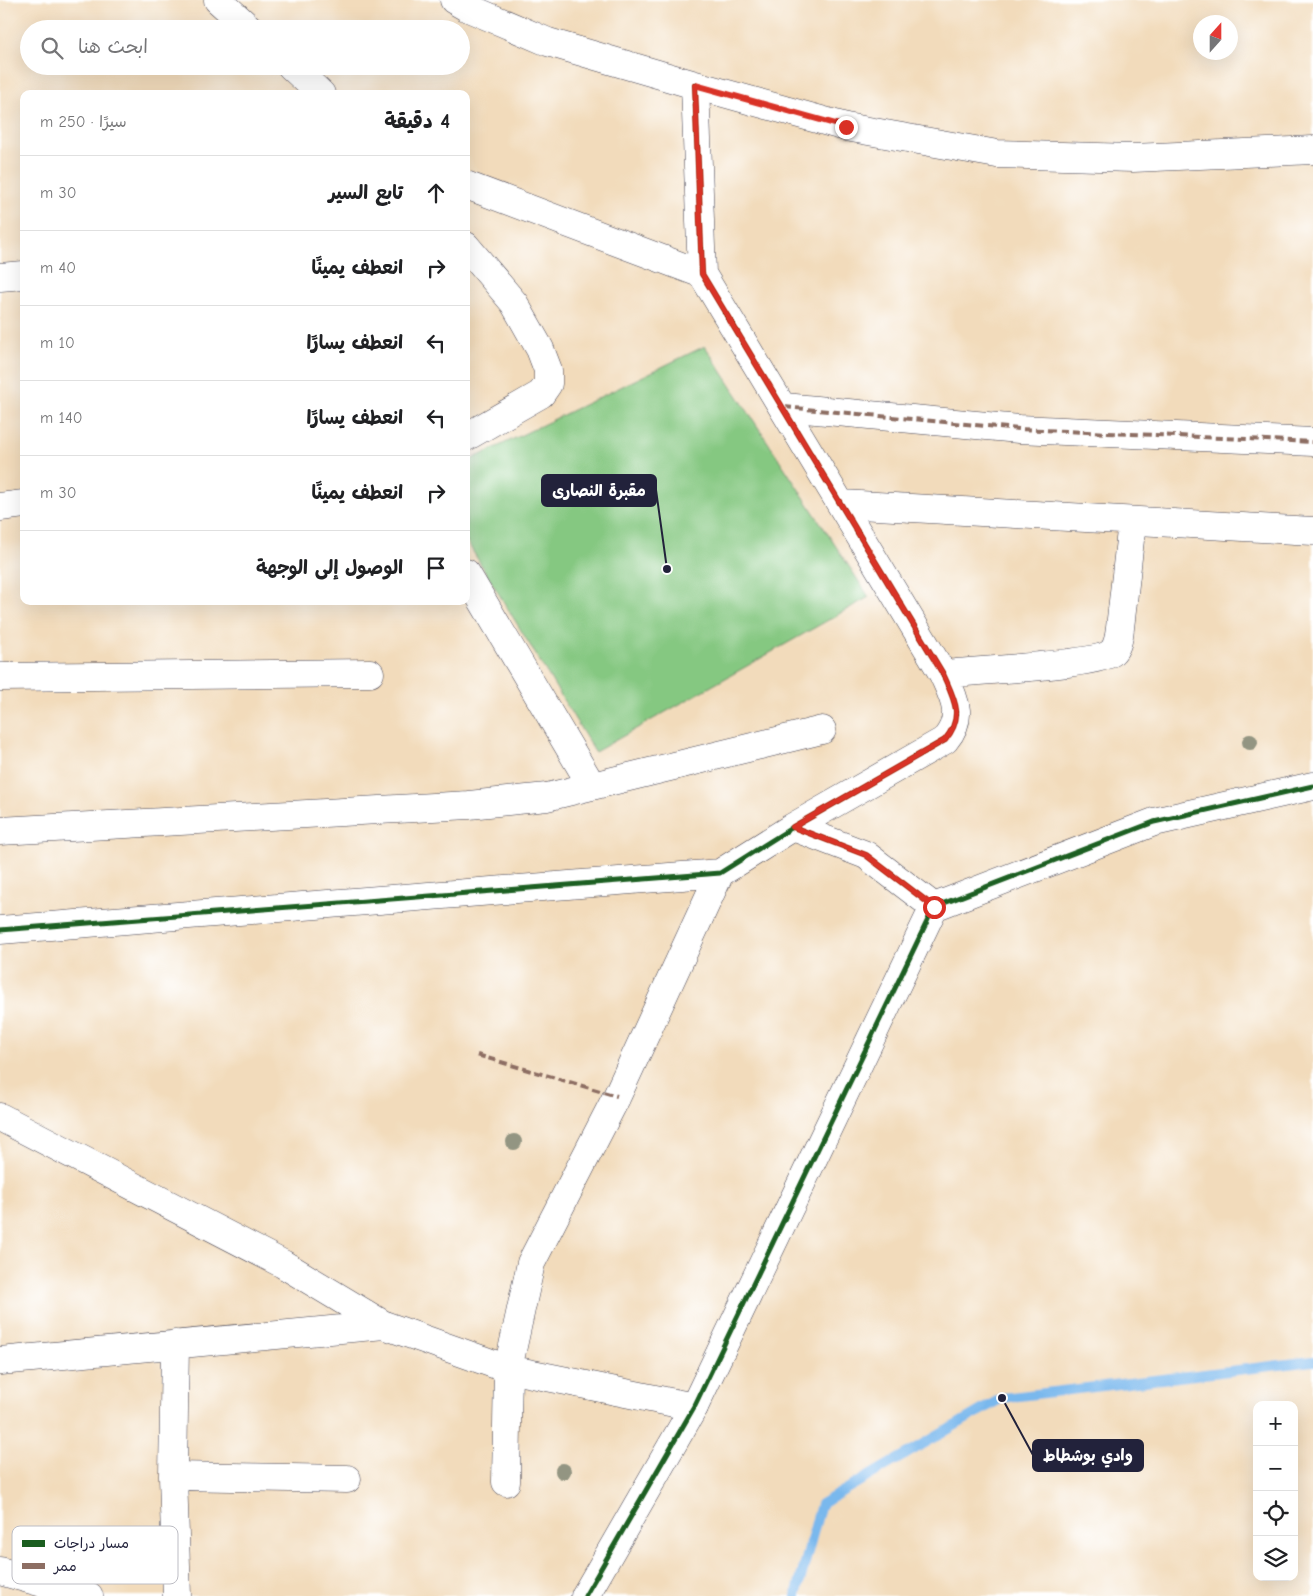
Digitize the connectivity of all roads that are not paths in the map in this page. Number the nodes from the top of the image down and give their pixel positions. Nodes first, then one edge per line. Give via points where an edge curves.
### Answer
1 (454, 0) edge
2 (220, 1) edge
3 (240, 20) edge
4 (301, 75) edge
5 (695, 85) junction
6 (317, 90) edge
7 (1313, 150) edge
8 (470, 187) edge
9 (470, 251) edge
10 (702, 274) junction
11 (20, 275) edge
12 (0, 276) edge
13 (784, 407) junction
14 (470, 435) edge
15 (1313, 442) edge
16 (20, 504) edge
17 (842, 504) junction
18 (0, 507) edge
19 (1132, 522) junction
20 (1313, 531) edge
21 (470, 580) edge
22 (370, 673) dead end
23 (943, 674) junction
24 (0, 677) edge
25 (822, 730) dead end
26 (592, 786) junction
27 (1313, 786) edge
28 (793, 827) junction
29 (0, 831) edge
30 (720, 874) junction
31 (934, 907) junction
32 (0, 930) edge
33 (0, 1117) edge
34 (384, 1325) junction
35 (176, 1344) junction
36 (0, 1361) edge
37 (508, 1369) junction
38 (694, 1407) junction
39 (173, 1476) junction
40 (347, 1478) dead end
41 (506, 1482) dead end
42 (175, 1526) edge
43 (46, 1584) edge
44 (89, 1596) edge
45 (585, 1596) edge

1 - 5 street via 548,42
2 - 3 street
4 - 6 street
5 - 7 street via 846,127 997,154 1133,158
5 - 10 street
8 - 10 street
9 - 14 street via 514,303 540,349 548,370 548,384 541,394
10 - 13 street
11 - 12 street
13 - 15 street via 1020,429
13 - 17 street
16 - 18 street
17 - 19 street
17 - 23 street
19 - 20 street
19 - 23 street via 1120,628 1117,644 1111,652 1102,657 1073,662
21 - 26 street
22 - 24 street
23 - 28 street via 955,702 956,719 953,731 945,740
25 - 26 street
26 - 29 street via 547,798 469,805
27 - 31 street via 1154,822
28 - 30 street
28 - 31 street via 866,855
30 - 32 street
30 - 37 street via 616,1096 531,1263
31 - 38 street
33 - 34 street via 283,1264
34 - 35 street
34 - 37 street
35 - 36 street
35 - 39 street
37 - 38 street
37 - 41 street
38 - 45 street
39 - 40 street
39 - 42 street
43 - 44 street

